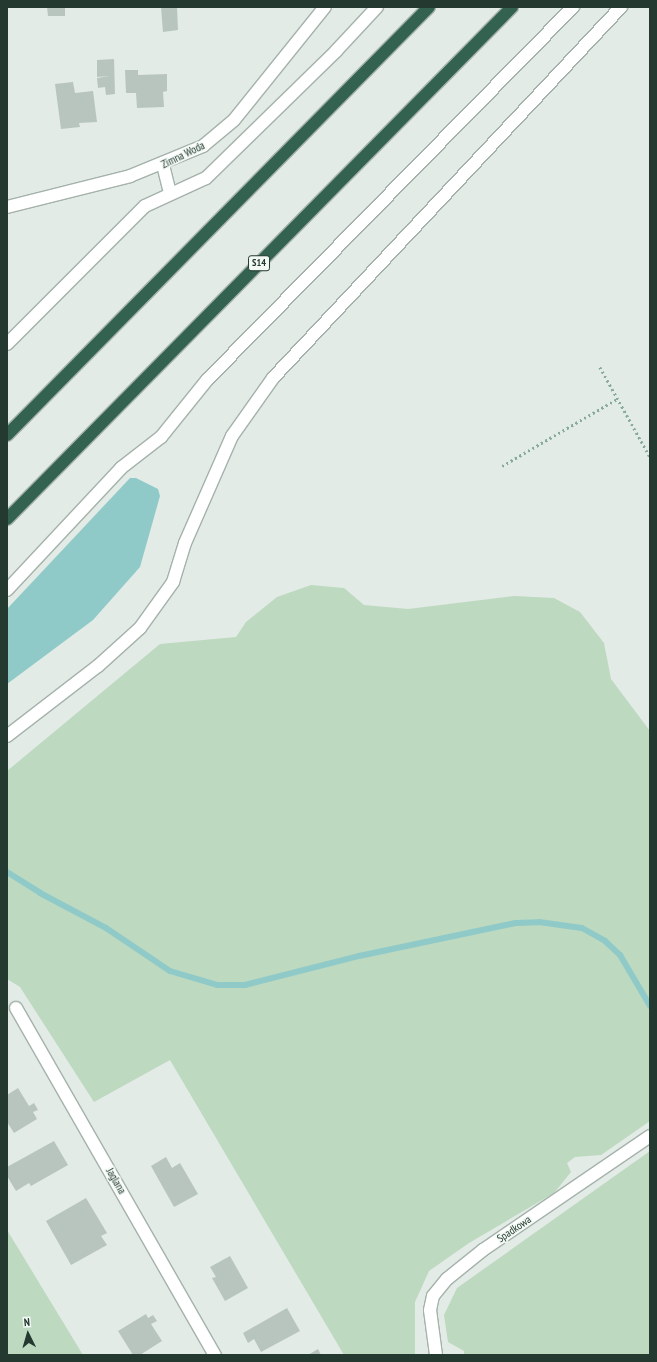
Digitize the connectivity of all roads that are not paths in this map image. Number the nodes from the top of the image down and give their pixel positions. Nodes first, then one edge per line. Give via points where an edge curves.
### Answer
1 (325, 7) edge
2 (377, 7) edge
3 (429, 7) edge
4 (512, 7) edge
5 (573, 7) edge
6 (622, 7) edge
7 (163, 165) junction
8 (170, 193) junction
9 (7, 207) edge
10 (7, 344) edge
11 (7, 435) edge
12 (7, 519) edge
13 (7, 590) edge
14 (7, 736) edge
15 (16, 1008) dead end
16 (650, 1136) edge
17 (215, 1355) edge
18 (436, 1355) edge

1 - 7 street, Zimna Woda via 234,120 203,146
2 - 8 street via 336,51 206,178
3 - 11 highway
4 - 12 highway, S14
5 - 13 street via 207,380 161,437 121,468
6 - 14 street via 274,378 232,436 184,543 173,582 140,628 98,666
7 - 8 street
7 - 9 street, Zimna Woda via 130,176
8 - 10 street via 145,206
15 - 17 street, Jaglana
16 - 18 street, Spadkowa via 484,1250 447,1279 433,1296 430,1310

